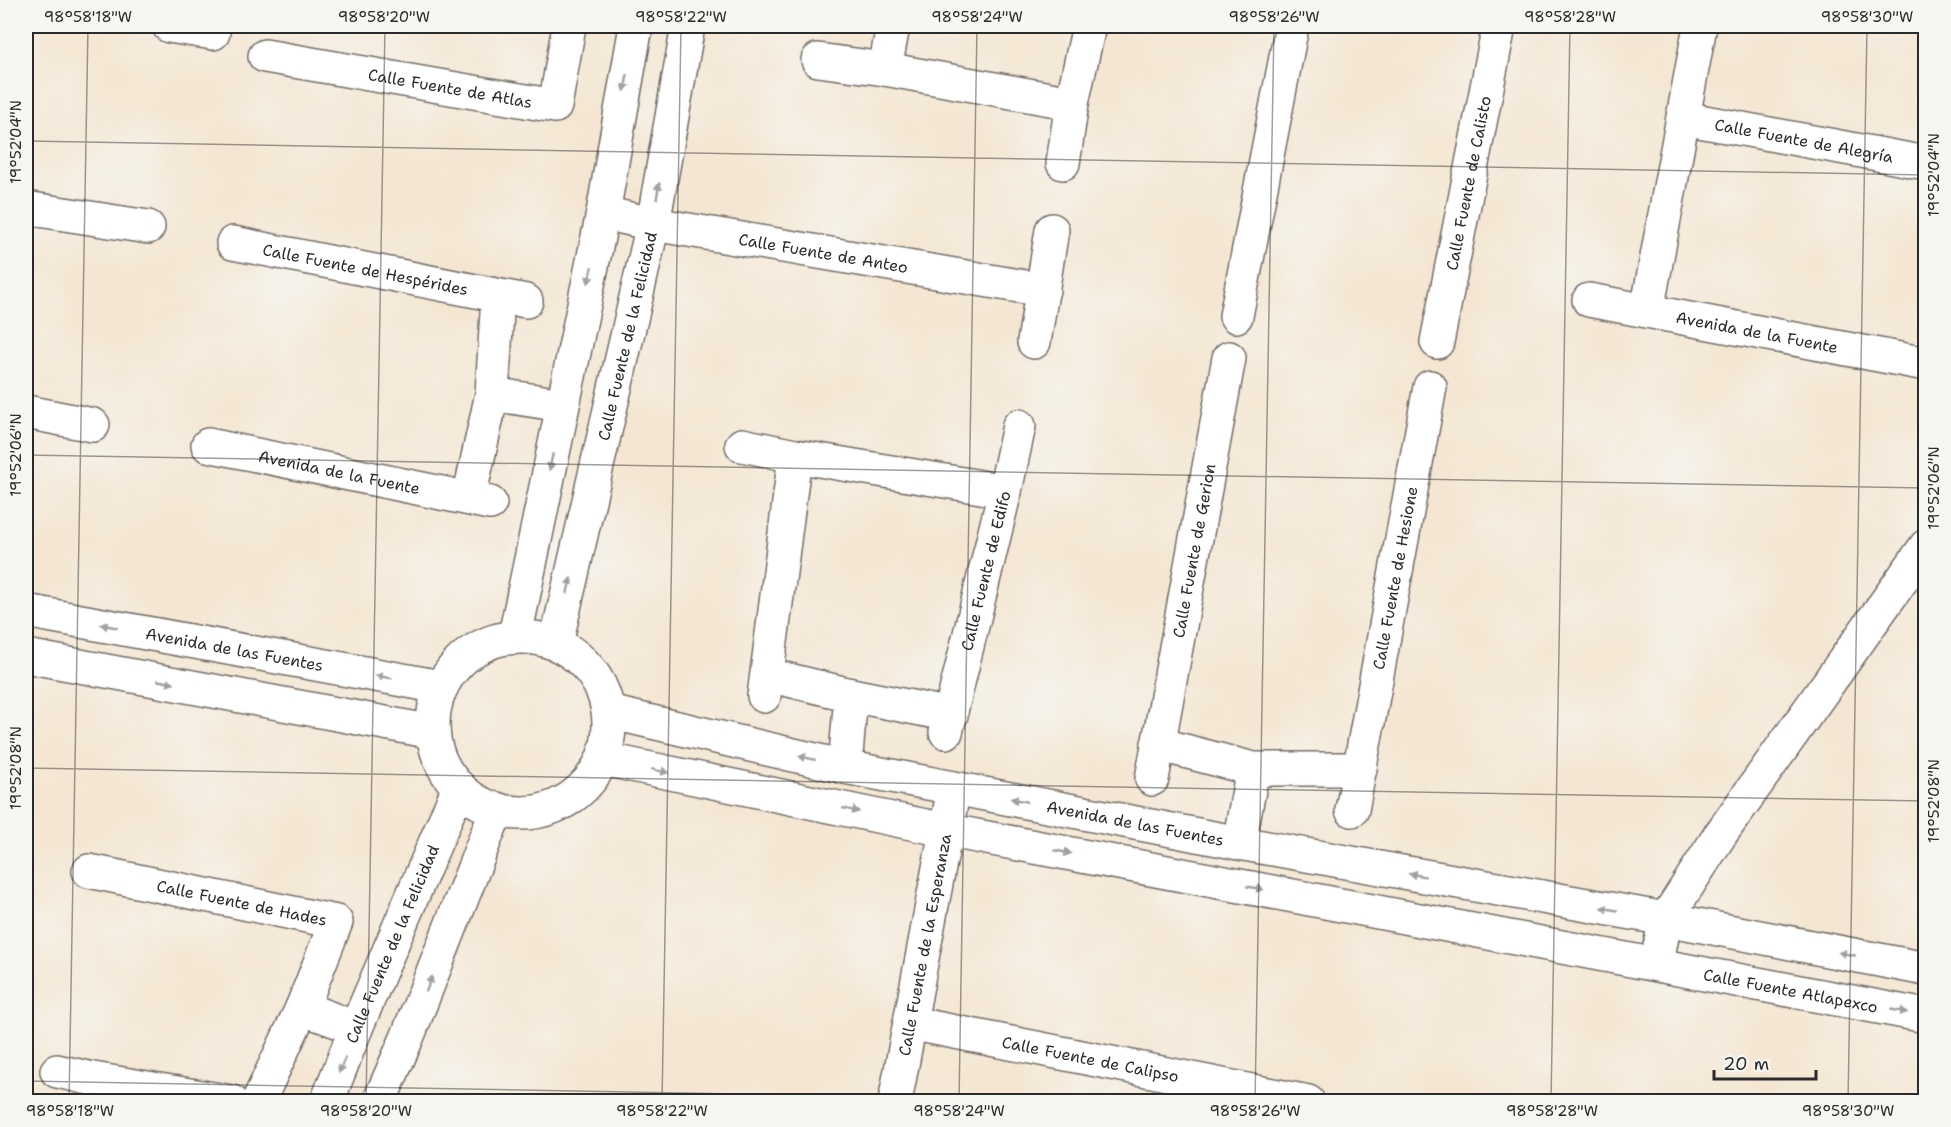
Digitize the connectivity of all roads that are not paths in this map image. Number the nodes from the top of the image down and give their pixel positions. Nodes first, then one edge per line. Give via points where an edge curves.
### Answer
1 (169, 26) edge
2 (568, 26) edge
3 (636, 26) edge
4 (688, 26) edge
5 (893, 26) edge
6 (1089, 26) edge
7 (1292, 26) edge
8 (1499, 26) edge
9 (1700, 26) edge
10 (213, 33) dead end
11 (265, 56) dead end
12 (818, 60) dead end
13 (885, 69) junction
14 (1072, 104) junction
15 (1683, 118) junction
16 (1063, 163) dead end
17 (1926, 163) edge
18 (26, 208) edge
19 (603, 213) junction
20 (653, 224) junction
21 (148, 227) dead end
22 (1052, 230) dead end
23 (233, 243) dead end
24 (1042, 290) junction
25 (1589, 300) dead end
26 (1647, 311) junction
27 (1236, 316) dead end
28 (1034, 342) dead end
29 (1437, 342) dead end
30 (1229, 358) dead end
31 (1926, 364) edge
32 (1430, 387) dead end
33 (492, 394) junction
34 (562, 405) junction
35 (26, 412) edge
36 (93, 425) dead end
37 (1019, 426) dead end
38 (208, 445) dead end
39 (742, 445) dead end
40 (795, 456) junction
41 (1005, 491) junction
42 (1926, 546) edge
43 (26, 610) edge
44 (515, 636) junction
45 (556, 643) junction
46 (26, 656) edge
47 (441, 687) junction
48 (851, 695) junction
49 (609, 712) junction
50 (433, 732) junction
51 (1158, 744) junction
52 (603, 759) junction
53 (845, 767) junction
54 (1253, 769) junction
55 (1360, 769) junction
56 (1152, 779) dead end
57 (459, 787) junction
58 (954, 788) junction
59 (497, 809) junction
60 (1352, 810) dead end
61 (945, 830) junction
62 (1239, 843) junction
63 (89, 871) dead end
64 (1666, 919) junction
65 (1656, 963) junction
66 (1926, 969) edge
67 (302, 1008) junction
68 (1926, 1016) edge
69 (910, 1023) junction
70 (356, 1028) junction
71 (57, 1071) dead end
72 (232, 1101) edge
73 (258, 1101) edge
74 (327, 1101) edge
75 (379, 1101) edge
76 (896, 1101) edge
77 (1308, 1101) edge

1 - 10 street
2 - 11 street, Calle Fuente de Atlas via 555,106
3 -> 19 street
20 -> 4 street, Calle Fuente de la Felicidad
5 - 13 street
6 - 14 street
7 - 27 street
8 - 29 street, Calle Fuente de Calisto
9 - 15 street
12 - 13 street
13 - 14 street
14 - 16 street
15 - 17 street, Calle Fuente de Alegría
15 - 26 street
18 - 21 street
19 - 20 street, Calle Fuente de Anteo
19 -> 34 street
20 - 24 street, Calle Fuente de Anteo
45 -> 20 street, Calle Fuente de la Felicidad
22 - 24 street
23 - 33 street, Calle Fuente de Hespérides via 512,299
24 - 28 street
25 - 26 street, Avenida de la Fuente
26 - 31 street, Avenida de la Fuente
30 - 51 street, Calle Fuente de Gerion
32 - 55 street, Calle Fuente de Hesione
33 - 34 street
33 - 38 street, Avenida de la Fuente via 479,501
34 -> 44 street
35 - 36 street
37 - 41 street, Calle Fuente de Edifo
39 - 40 street
40 - 41 street
40 - 48 street, Calle Fuente de Edifo via 766,685
41 - 48 street, Calle Fuente de Edifo via 948,724
42 - 64 street via 1720,835
47 -> 43 street, Avenida de las Fuentes
44 - 45 street
44 - 47 street via 476,649 459,661
45 - 49 street via 590,669
46 -> 50 street
47 - 50 street via 432,717
48 - 53 street
49 - 52 street via 610,728
53 -> 49 street, Avenida de las Fuentes
50 - 57 street via 440,760
51 - 54 street
51 - 56 street, Calle Fuente de Gerion
52 - 59 street via 585,786 549,809 528,813
52 -> 61 street
53 - 58 street, Avenida de las Fuentes
54 - 55 street
54 - 62 street
55 - 60 street, Calle Fuente de Hesione
57 - 59 street
57 - 70 street, Calle Fuente de la Felicidad
58 - 61 street, Calle Fuente de la Esperanza
62 -> 58 street, Avenida de las Fuentes
75 -> 59 street
61 -> 65 street
61 - 69 street, Calle Fuente de la Esperanza
64 -> 62 street, Avenida de las Fuentes
63 - 67 street, Calle Fuente de Hades via 336,922
64 - 65 street
66 -> 64 street
65 -> 68 street, Calle Fuente Atlapexco
67 - 70 street
67 - 73 street, Calle Fuente de Hades
69 - 76 street, Calle Fuente de la Esperanza
69 - 77 street, Calle Fuente de Calipso
70 -> 74 street, Calle Fuente de la Felicidad
71 - 72 street

